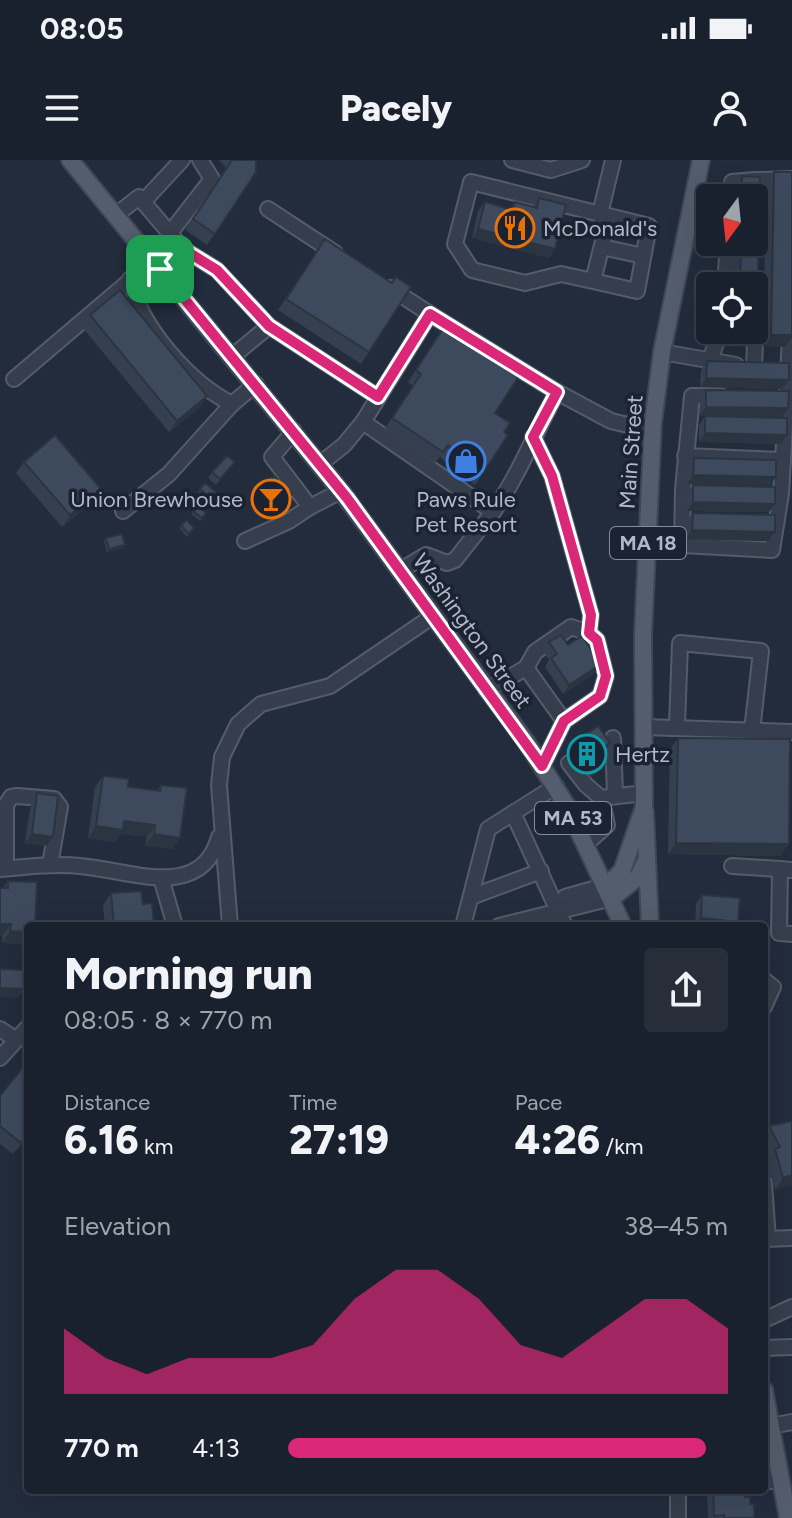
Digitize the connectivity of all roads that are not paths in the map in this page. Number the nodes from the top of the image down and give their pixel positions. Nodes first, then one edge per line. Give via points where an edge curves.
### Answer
1 (70, 160) edge
2 (182, 160) edge
3 (200, 160) edge
4 (512, 160) edge
5 (582, 160) edge
6 (613, 160) edge
7 (701, 160) edge
8 (792, 179) edge
9 (758, 180) junction
10 (732, 184) edge
11 (758, 184) edge
12 (143, 202) junction
13 (268, 209) dead end
14 (600, 214) junction
15 (116, 215) junction
16 (170, 233) junction
17 (602, 247) junction
18 (183, 249) junction
19 (643, 256) junction
20 (157, 265) junction
21 (354, 265) edge
22 (130, 279) junction
23 (380, 281) edge
24 (593, 281) junction
25 (791, 306) edge
26 (430, 314) junction
27 (269, 326) junction
28 (716, 344) edge
29 (755, 344) edge
30 (662, 352) junction
31 (233, 356) junction
32 (710, 360) junction
33 (791, 366) edge
34 (754, 367) junction
35 (14, 379) dead end
36 (256, 384) junction
37 (557, 392) junction
38 (740, 396) edge
39 (378, 397) junction
40 (772, 397) edge
41 (788, 397) junction
42 (232, 404) junction
43 (363, 422) junction
44 (294, 431) junction
45 (653, 431) junction
46 (533, 437) junction
47 (685, 456) junction
48 (783, 460) junction
49 (320, 464) junction
50 (341, 491) junction
51 (310, 507) junction
52 (123, 511) dead end
53 (493, 512) junction
54 (245, 541) dead end
55 (401, 570) junction
56 (433, 616) junction
57 (589, 633) junction
58 (526, 668) junction
59 (486, 690) junction
60 (564, 721) junction
61 (677, 726) junction
62 (644, 727) junction
63 (752, 731) junction
64 (792, 732) edge
65 (613, 738) dead end
66 (569, 763) dead end
67 (542, 766) junction
68 (556, 786) junction
69 (608, 796) junction
70 (644, 800) junction
71 (513, 813) junction
72 (221, 829) junction
73 (586, 844) junction
74 (649, 853) junction
75 (50, 865) junction
76 (732, 866) dead end
77 (3, 869) edge
78 (786, 869) edge
79 (541, 871) junction
80 (161, 878) junction
81 (609, 892) junction
82 (471, 897) junction
83 (559, 909) junction
84 (174, 922) edge
85 (230, 922) edge
86 (464, 922) edge
87 (513, 922) edge
88 (564, 922) edge
89 (621, 922) edge
90 (650, 922) edge
91 (792, 934) edge
92 (0, 1029) edge
93 (24, 1031) edge
94 (15, 1039) junction
95 (0, 1058) edge
96 (792, 1238) edge
97 (768, 1239) edge
98 (792, 1307) edge
99 (768, 1318) edge
100 (792, 1347) edge
101 (768, 1348) edge
102 (792, 1422) edge
103 (770, 1437) edge
104 (780, 1487) edge
105 (678, 1494) edge
106 (678, 1518) edge
107 (788, 1518) edge

1 - 15 main road, Washington Street / MA 53
2 - 12 street
3 - 16 street via 212,179
4 - 5 street via 551,170
6 - 14 street
7 - 30 main road, Main Street / MA 18
8 - 9 street
9 - 10 street
9 - 11 street
12 - 15 street via 139,197
12 - 16 street
13 - 21 street
14 - 17 street via 606,229
14 - 19 street via 649,226
14 - 24 street via 471,182 455,244 472,270 525,283 561,274
15 - 20 main road, Washington Street / MA 53
16 - 18 street
17 - 19 street
17 - 24 street
18 - 20 street
18 - 27 street via 217,270
19 - 24 street via 637,291
20 - 22 street
20 - 31 main road, Washington Street / MA 53
22 - 35 street
22 - 42 street via 142,316 199,384
23 - 26 street
25 - 33 street
26 - 37 street
26 - 39 street
27 - 31 street
27 - 39 street
28 - 32 street
29 - 34 street
30 - 32 street
30 - 45 main road, Main Street / MA 18
31 - 36 main road, Washington Street / MA 53
32 - 34 street
33 - 34 street
33 - 41 street
36 - 42 street
36 - 44 main road, Washington Street / MA 53
37 - 45 street via 601,417
37 - 46 street
38 - 47 street via 692,396 696,422
39 - 43 street
40 - 41 street
41 - 48 street via 779,424
42 - 52 street via 169,474
43 - 49 street
43 - 53 street
44 - 49 main road, Washington Street / MA 53
44 - 51 street via 272,457
45 - 62 main road, Main Street / MA 18
46 - 53 street via 517,478
46 - 57 street via 556,490 591,615
47 - 48 street
47 - 48 street via 690,490 682,545 772,550 774,494
49 - 50 main road, Washington Street / MA 53
50 - 51 street
50 - 55 main road, Washington Street / MA 53
51 - 54 street
53 - 55 street via 455,560 447,563 426,555
55 - 56 main road, Washington Street / MA 53
56 - 59 main road, Washington Street / MA 53
56 - 72 street via 330,686 276,698 248,713 231,737 220,767
57 - 58 street via 571,627 535,652
57 - 60 street via 597,640 606,676 600,696
58 - 59 street
58 - 60 street
59 - 67 main road, Washington Street / MA 53
60 - 67 street
61 - 62 street
61 - 63 street
61 - 63 street via 680,643 761,651
62 - 70 main road, Main Street / MA 18
63 - 64 street
65 - 69 street
66 - 69 street via 586,785
67 - 68 main road, Washington Street / MA 53
68 - 71 street
68 - 73 main road, Washington Street / MA 53
69 - 70 street
69 - 73 street via 607,825
70 - 74 main road, MA 18
70 - 81 main road, Main Street / MA 18 via 622,871
71 - 79 street
71 - 82 street via 488,829
72 - 80 street via 213,853 199,870
72 - 85 street
73 - 81 main road, Washington Street / MA 53
74 - 81 main road via 638,877
74 - 90 main road
75 - 77 street
75 - 77 street via 60,807 54,799 17,796 6,805
75 - 80 street
76 - 78 street
78 - 91 street via 779,933
79 - 82 street
79 - 83 street
80 - 84 street
81 - 83 street via 565,897
81 - 89 main road, Washington Street / MA 53
82 - 86 street
83 - 87 street
83 - 88 street
92 - 94 street
93 - 94 street
94 - 95 street
96 - 97 street
98 - 99 street
100 - 101 street
102 - 103 street
103 - 104 main road
104 - 107 main road
105 - 106 street

